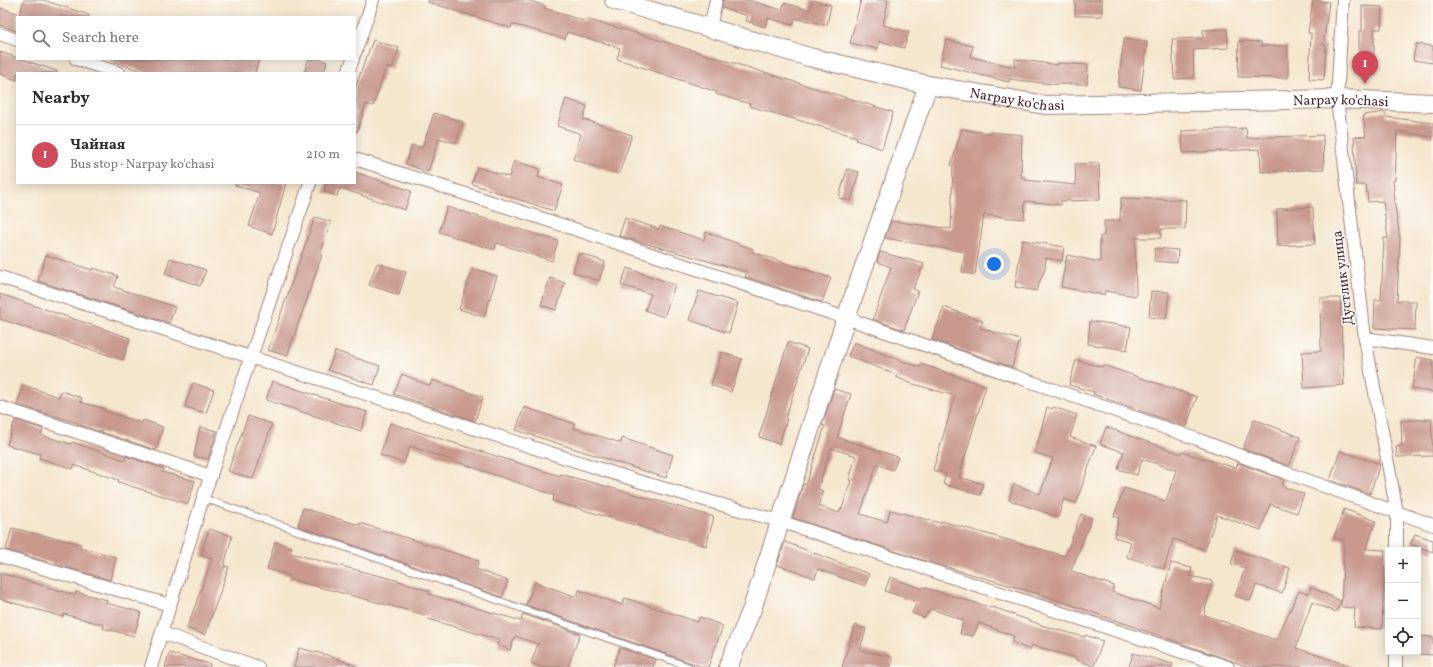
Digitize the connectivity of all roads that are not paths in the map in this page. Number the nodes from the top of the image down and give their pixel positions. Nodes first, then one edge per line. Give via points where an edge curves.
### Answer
1 (373, 0) edge
2 (614, 0) edge
3 (716, 0) edge
4 (1343, 0) edge
5 (710, 28) junction
6 (0, 34) edge
7 (16, 40) edge
8 (356, 50) edge
9 (79, 60) edge
10 (353, 60) edge
11 (115, 72) edge
12 (348, 72) edge
13 (928, 86) junction
14 (1337, 98) junction
15 (1433, 103) edge
16 (356, 159) edge
17 (310, 184) edge
18 (0, 277) edge
19 (846, 318) junction
20 (1365, 338) junction
21 (1433, 348) edge
22 (252, 357) junction
23 (0, 406) edge
24 (211, 476) junction
25 (203, 498) junction
26 (1397, 513) junction
27 (779, 521) junction
28 (1433, 525) edge
29 (1397, 547) edge
30 (0, 556) edge
31 (170, 605) junction
32 (162, 633) junction
33 (1396, 655) edge
34 (151, 667) edge
35 (258, 667) edge
36 (690, 667) edge
37 (728, 667) edge
38 (1228, 667) edge
39 (1396, 667) edge

1 - 8 street
2 - 5 main road, Narpay ko'chasi
3 - 5 street
4 - 14 street, Дустлик улица
5 - 13 main road, Narpay ko'chasi via 809,57
6 - 7 street
9 - 11 street
10 - 12 street
13 - 14 main road, Narpay ko'chasi via 1045,105
13 - 19 main road
14 - 15 main road, Narpay ko'chasi
14 - 20 street, Дустлик улица
16 - 19 street
17 - 22 street
18 - 22 street
19 - 26 street via 1197,439
19 - 27 main road
20 - 21 street
20 - 26 street, Дустлик улица
22 - 24 street
22 - 27 street via 638,480
23 - 24 street
24 - 25 street
25 - 31 street
25 - 36 lane
26 - 28 street
26 - 29 street, Дустлик улица
27 - 37 main road via 752,609
27 - 38 street
30 - 31 street
31 - 32 street
32 - 34 street
32 - 35 street
33 - 39 street

